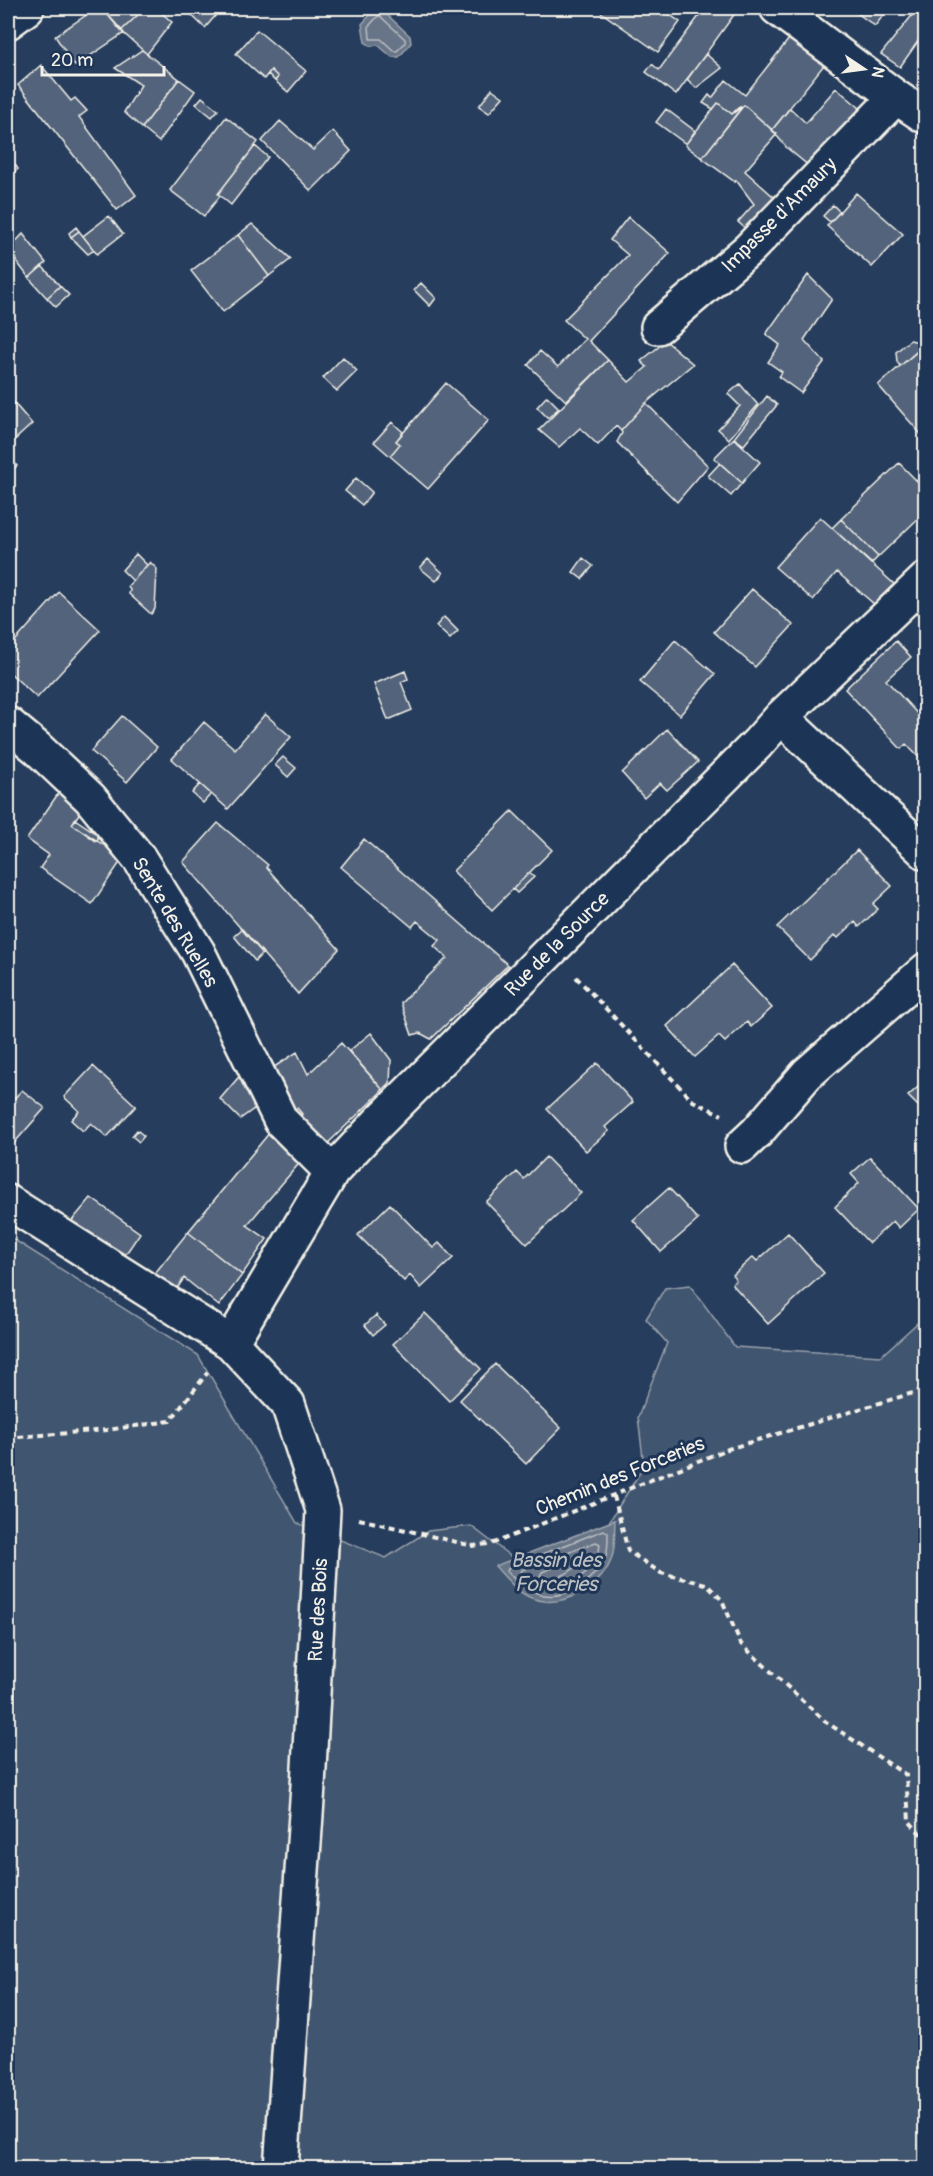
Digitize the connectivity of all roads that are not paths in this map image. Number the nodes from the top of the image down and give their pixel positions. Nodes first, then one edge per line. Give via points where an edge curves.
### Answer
1 (27, 8) edge
2 (777, 8) edge
3 (8, 22) edge
4 (896, 97) junction
5 (926, 117) edge
6 (658, 327) dead end
7 (926, 579) edge
8 (781, 717) junction
9 (8, 724) edge
10 (926, 853) edge
11 (926, 970) edge
12 (750, 1139) road end
13 (332, 1172) junction
14 (8, 1202) edge
15 (231, 1343) junction
16 (281, 2169) edge

1 - 3 street
2 - 4 street
4 - 5 street
4 - 6 street, Impasse d'Amaury via 749,249
7 - 8 street, Rue de la Source
8 - 10 street
8 - 13 street, Rue de la Source
9 - 13 street, Sente des Ruelles via 90,798 138,858 198,952 281,1121
11 - 12 street via 807,1074
13 - 15 street, Rue de la Source
14 - 15 street, Rue des Bois
15 - 16 street, Rue des Bois via 288,1404 323,1510 308,1798

